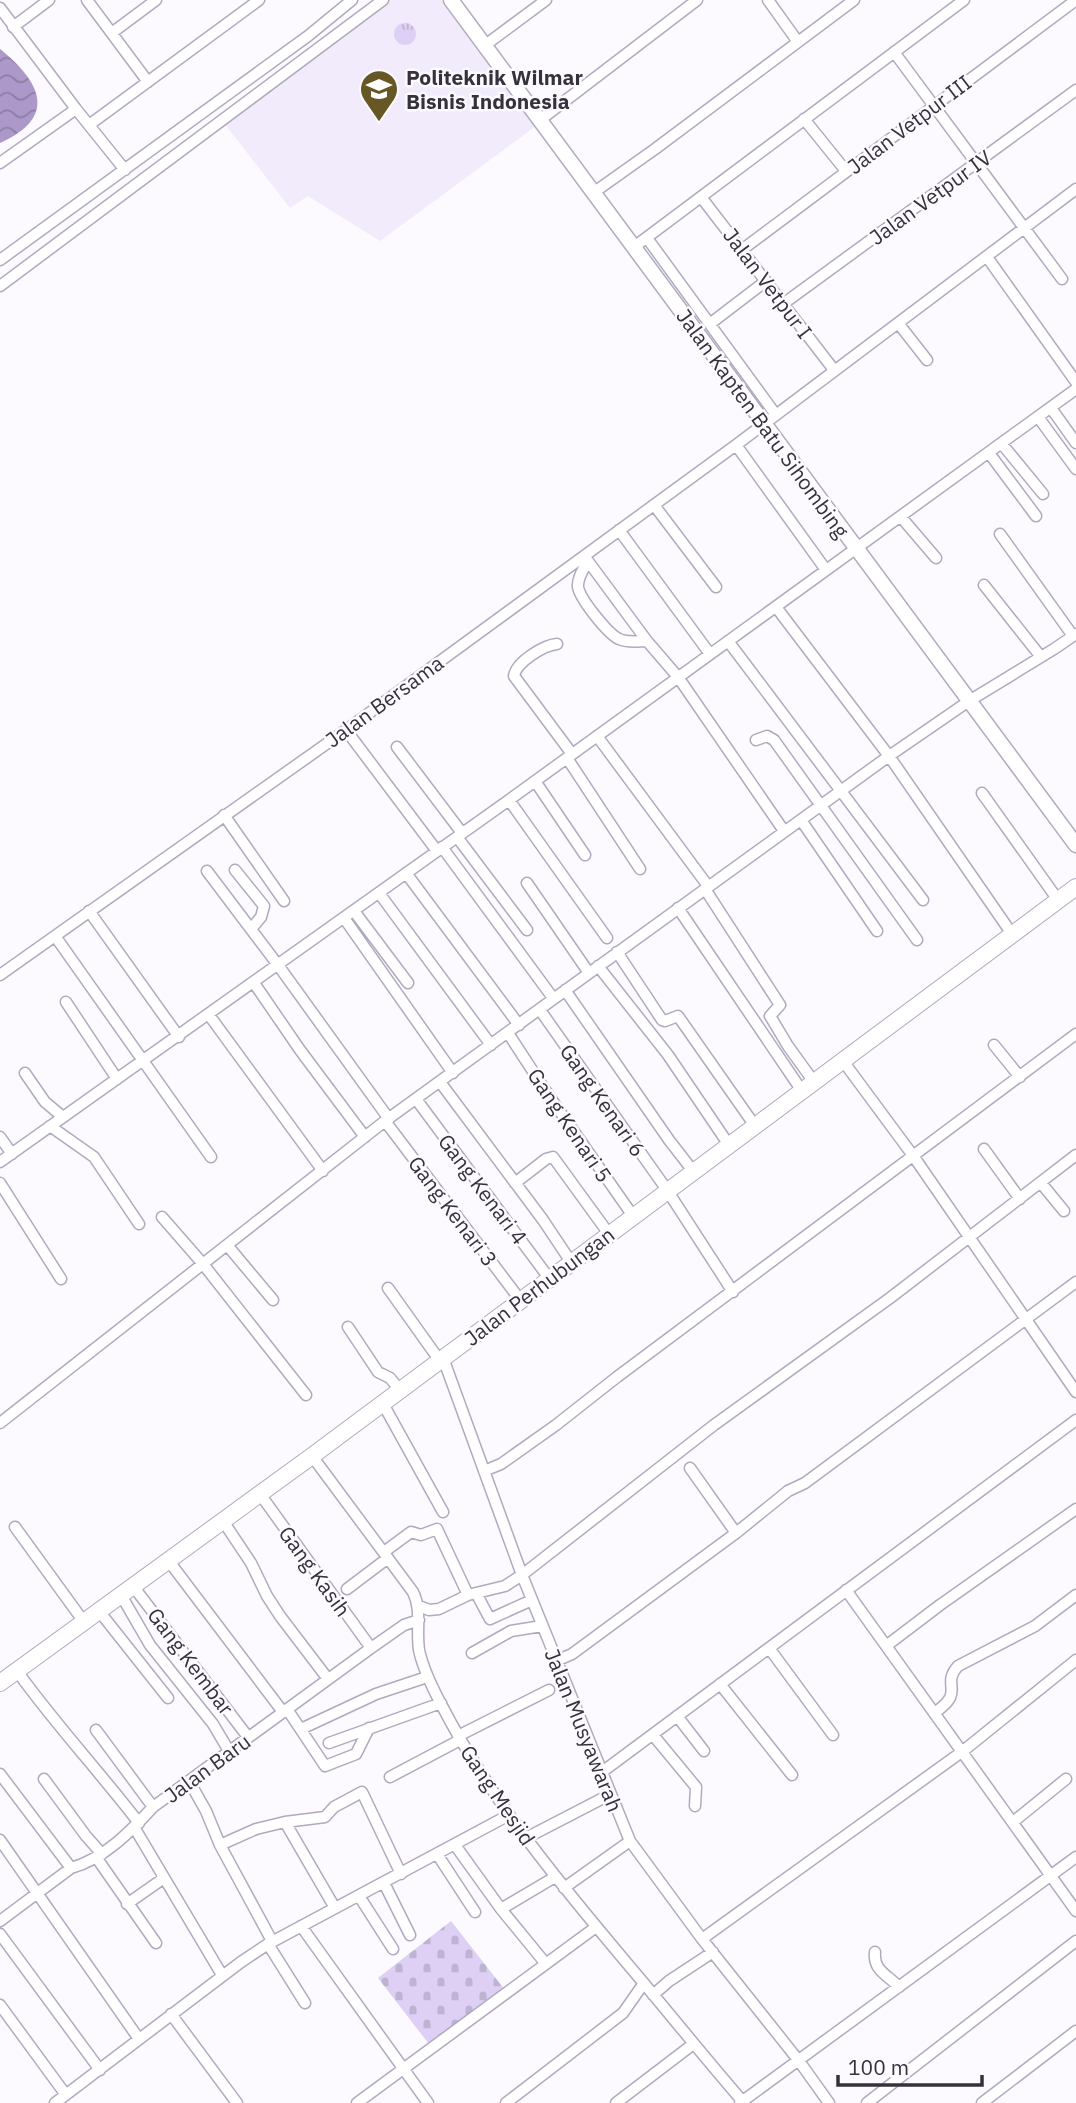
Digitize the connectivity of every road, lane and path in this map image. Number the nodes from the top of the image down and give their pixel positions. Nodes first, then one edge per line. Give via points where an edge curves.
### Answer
1 (48, 0) edge
2 (88, 0) edge
3 (156, 0) edge
4 (259, 0) edge
5 (383, 0) edge
6 (451, 0) edge
7 (546, 0) edge
8 (697, 0) edge
9 (768, 0) edge
10 (854, 0) edge
11 (964, 0) edge
12 (1076, 0) edge
13 (348, 1) edge
14 (0, 8) edge
15 (13, 27) junction
16 (113, 32) junction
17 (798, 42) junction
18 (484, 46) junction
19 (894, 52) junction
20 (148, 82) junction
21 (1076, 90) edge
22 (933, 105) junction
23 (76, 109) junction
24 (804, 119) junction
25 (540, 120) junction
26 (89, 125) junction
27 (0, 163) edge
28 (976, 163) junction
29 (125, 170) junction
30 (846, 171) junction
31 (1076, 189) edge
32 (593, 192) junction
33 (701, 197) junction
34 (1025, 227) junction
35 (647, 238) junction
36 (634, 247) junction
37 (743, 248) junction
38 (987, 257) junction
39 (0, 260) edge
40 (1062, 279) dead end
41 (766, 281) junction
42 (0, 286) edge
43 (783, 304) junction
44 (710, 323) junction
45 (898, 323) junction
46 (926, 360) dead end
47 (834, 370) junction
48 (1076, 382) edge
49 (1076, 389) edge
50 (1051, 408) junction
51 (1038, 417) junction
52 (771, 420) junction
53 (1076, 443) edge
54 (1002, 444) junction
55 (736, 445) junction
56 (989, 453) junction
57 (1076, 469) edge
58 (1043, 494) dead end
59 (654, 505) junction
60 (1036, 516) dead end
61 (901, 517) junction
62 (619, 530) junction
63 (1000, 534) dead end
64 (856, 548) junction
65 (586, 558) junction
66 (936, 558) dead end
67 (826, 570) junction
68 (984, 585) dead end
69 (716, 587) dead end
70 (776, 607) junction
71 (1075, 635) edge
72 (647, 641) junction
73 (728, 641) junction
74 (557, 644) dead end
75 (710, 654) junction
76 (1041, 657) junction
77 (678, 677) junction
78 (969, 701) junction
79 (346, 730) junction
80 (597, 736) junction
81 (757, 740) dead end
82 (397, 747) dead end
83 (569, 756) junction
84 (889, 756) junction
85 (535, 781) junction
86 (841, 790) junction
87 (982, 793) dead end
88 (509, 800) junction
89 (822, 804) junction
90 (224, 815) junction
91 (801, 820) junction
92 (784, 831) junction
93 (460, 835) junction
94 (1076, 845) edge
95 (440, 849) junction
96 (585, 855) dead end
97 (640, 869) dead end
98 (235, 870) dead end
99 (207, 871) dead end
100 (405, 873) junction
101 (527, 883) dead end
102 (1076, 887) edge
103 (707, 888) junction
104 (379, 893) junction
105 (923, 900) dead end
106 (1058, 900) junction
107 (284, 901) dead end
108 (678, 908) junction
109 (89, 911) junction
110 (349, 914) junction
111 (251, 929) junction
112 (527, 930) dead end
113 (877, 930) dead end
114 (1012, 934) junction
115 (55, 936) junction
116 (607, 938) dead end
117 (917, 940) dead end
118 (617, 953) junction
119 (278, 965) junction
120 (594, 969) junction
121 (0, 975) edge
122 (254, 983) junction
123 (408, 983) dead end
124 (565, 990) junction
125 (553, 998) junction
126 (66, 1002) dead end
127 (540, 1010) junction
128 (209, 1015) junction
129 (519, 1025) junction
130 (508, 1032) junction
131 (1076, 1034) edge
132 (179, 1037) junction
133 (491, 1045) junction
134 (994, 1045) dead end
135 (843, 1061) junction
136 (143, 1062) junction
137 (25, 1073) dead end
138 (453, 1073) junction
139 (1020, 1077) junction
140 (117, 1079) junction
141 (440, 1082) junction
142 (808, 1086) junction
143 (416, 1099) junction
144 (387, 1120) junction
145 (57, 1121) junction
146 (755, 1126) junction
147 (0, 1137) edge
148 (365, 1137) junction
149 (729, 1145) junction
150 (984, 1149) dead end
151 (12, 1154) junction
152 (1076, 1155) edge
153 (211, 1157) dead end
154 (914, 1157) junction
155 (0, 1162) edge
156 (323, 1171) junction
157 (693, 1171) junction
158 (515, 1182) junction
159 (1041, 1183) junction
160 (0, 1184) edge
161 (667, 1190) junction
162 (1020, 1199) junction
163 (1064, 1211) dead end
164 (633, 1216) junction
165 (162, 1217) dead end
166 (139, 1224) dead end
167 (609, 1234) junction
168 (970, 1238) junction
169 (235, 1239) junction
170 (571, 1262) junction
171 (203, 1264) junction
172 (549, 1278) junction
173 (61, 1279) dead end
174 (1076, 1282) edge
175 (388, 1288) dead end
176 (733, 1292) junction
177 (273, 1300) dead end
178 (521, 1301) junction
179 (1026, 1320) junction
180 (348, 1327) dead end
181 (442, 1359) junction
182 (399, 1389) junction
183 (1076, 1392) edge
184 (306, 1395) dead end
185 (382, 1402) junction
186 (1076, 1420) edge
187 (0, 1423) edge
188 (312, 1456) junction
189 (690, 1468) dead end
190 (484, 1471) junction
191 (260, 1494) junction
192 (1076, 1509) edge
193 (443, 1513) dead end
194 (223, 1521) junction
195 (15, 1527) dead end
196 (736, 1533) junction
197 (386, 1555) junction
198 (168, 1560) junction
199 (522, 1575) junction
200 (347, 1589) dead end
201 (127, 1590) junction
202 (846, 1590) junction
203 (472, 1594) junction
204 (1076, 1595) edge
205 (531, 1601) junction
206 (419, 1606) junction
207 (99, 1611) junction
208 (418, 1620) junction
209 (85, 1622) junction
210 (542, 1626) junction
211 (886, 1646) junction
212 (370, 1647) junction
213 (769, 1648) junction
214 (472, 1653) dead end
215 (556, 1661) junction
216 (1076, 1661) edge
217 (17, 1671) junction
218 (428, 1677) junction
219 (328, 1679) junction
220 (0, 1683) edge
221 (720, 1684) junction
222 (549, 1690) dead end
223 (168, 1699) dead end
224 (441, 1703) junction
225 (285, 1710) junction
226 (934, 1713) junction
227 (677, 1716) junction
228 (369, 1728) junction
229 (301, 1729) junction
230 (96, 1730) dead end
231 (653, 1735) junction
232 (833, 1735) dead end
233 (248, 1737) junction
234 (459, 1738) junction
235 (330, 1743) dead end
236 (229, 1751) junction
237 (704, 1751) dead end
238 (962, 1751) junction
239 (602, 1772) junction
240 (0, 1774) edge
241 (792, 1775) dead end
242 (390, 1777) dead end
243 (44, 1779) dead end
244 (1066, 1779) dead end
245 (189, 1781) junction
246 (611, 1794) junction
247 (695, 1806) dead end
248 (153, 1807) junction
249 (509, 1815) junction
250 (285, 1822) junction
251 (1013, 1822) junction
252 (136, 1825) junction
253 (526, 1838) junction
254 (0, 1840) edge
255 (630, 1841) junction
256 (220, 1845) junction
257 (456, 1845) junction
258 (437, 1854) junction
259 (99, 1856) junction
260 (1076, 1857) edge
261 (71, 1868) junction
262 (401, 1874) junction
263 (1051, 1875) junction
264 (555, 1877) junction
265 (164, 1878) junction
266 (384, 1883) junction
267 (564, 1888) junction
268 (38, 1893) junction
269 (359, 1896) junction
270 (127, 1904) junction
271 (335, 1909) junction
272 (501, 1909) junction
273 (1076, 1910) edge
274 (475, 1912) dead end
275 (0, 1921) edge
276 (301, 1926) junction
277 (596, 1927) junction
278 (0, 1934) edge
279 (411, 1935) dead end
280 (702, 1939) junction
281 (1076, 1941) edge
282 (156, 1943) dead end
283 (270, 1943) junction
284 (393, 1949) dead end
285 (713, 1952) junction
286 (875, 1952) dead end
287 (546, 1965) junction
288 (222, 1976) junction
289 (644, 1983) junction
290 (899, 1987) junction
291 (653, 1995) junction
292 (305, 2003) dead end
293 (0, 2005) edge
294 (171, 2014) junction
295 (1076, 2031) edge
296 (139, 2039) junction
297 (692, 2045) junction
298 (799, 2061) junction
299 (404, 2068) junction
300 (100, 2070) junction
301 (372, 2092) junction
302 (66, 2095) junction
303 (742, 2102) edge
304 (55, 2103) edge
305 (236, 2103) edge
306 (356, 2103) edge
307 (379, 2103) edge
308 (428, 2103) edge
309 (506, 2103) edge
310 (616, 2103) edge
311 (830, 2103) edge
312 (866, 2103) edge
313 (982, 2103) edge

1 - 15 street
2 - 16 street
3 - 16 street
4 - 20 street
5 - 42 street
6 - 18 street, Jalan Kapten Batu Sihombing
7 - 18 street
8 - 25 street
9 - 17 street
10 - 17 street
11 - 19 street
12 - 22 street, Jalan Vetpur III
13 - 29 street via 308,36
14 - 15 street
15 - 23 street
16 - 20 street
17 - 32 street
18 - 25 street, Jalan Kapten Batu Sihombing
19 - 22 street
19 - 24 street
20 - 26 street
21 - 28 street, Jalan Vetpur IV
22 - 28 street
22 - 30 street, Jalan Vetpur III
23 - 26 street
23 - 27 street
24 - 30 street
24 - 33 street
25 - 32 street, Jalan Kapten Batu Sihombing
26 - 29 street
28 - 34 street
28 - 43 street, Jalan Vetpur IV
29 - 39 street
30 - 37 street, Jalan Vetpur III
31 - 34 street, Jalan Bersama
32 - 36 street, Jalan Kapten Batu Sihombing
33 - 35 street
33 - 37 street, Jalan Vetpur I
34 - 38 street, Jalan Bersama
34 - 40 street
35 - 36 street
35 - 44 street
36 - 52 street, Jalan Kapten Batu Sihombing
37 - 41 street, Jalan Vetpur I
38 - 45 street, Jalan Bersama
38 - 48 street
41 - 43 street, Jalan Vetpur I
41 - 44 street
43 - 47 street, Jalan Vetpur I
44 - 52 street
45 - 46 street
45 - 47 street, Jalan Bersama
47 - 52 street, Jalan Bersama
49 - 50 street
50 - 51 street
50 - 53 street
51 - 54 street
51 - 57 street
52 - 55 street, Jalan Bersama
52 - 64 street, Jalan Kapten Batu Sihombing
54 - 56 street
54 - 58 street
55 - 59 street, Jalan Bersama
55 - 67 street
56 - 60 street
56 - 61 street
59 - 62 street, Jalan Bersama
59 - 69 street
61 - 64 street
61 - 66 street
62 - 65 street, Jalan Bersama
62 - 75 street
63 - 71 street
64 - 67 street
64 - 78 street, Jalan Kapten Batu Sihombing
65 - 72 street
65 - 72 street via 578,587 589,605 621,640
65 - 79 street, Jalan Bersama
67 - 70 street
68 - 76 street
70 - 73 street
70 - 84 street
71 - 76 street
72 - 77 street
73 - 75 street
73 - 86 street
74 - 83 street via 546,646 516,668 514,676
75 - 77 street
76 - 78 street
77 - 80 street
77 - 92 street
78 - 84 street
78 - 94 street, Jalan Kapten Batu Sihombing
79 - 90 street, Jalan Bersama
79 - 95 street
80 - 83 street
80 - 103 street
81 - 89 street via 767,736 774,740
82 - 93 street
83 - 85 street
83 - 97 street
84 - 86 street
84 - 114 street
85 - 88 street
85 - 96 street
86 - 89 street
86 - 105 street
87 - 106 street
88 - 93 street
88 - 116 street
89 - 91 street
89 - 117 street
90 - 107 street
90 - 109 street, Jalan Bersama
91 - 92 street
91 - 113 street
92 - 103 street
93 - 95 street
93 - 112 street
95 - 100 street
95 - 125 street
98 - 111 street via 264,906
99 - 111 street, Gang Kenari 3
100 - 104 street
100 - 129 street
101 - 120 street
102 - 106 main road, Jalan Perhubungan
103 - 108 street
103 - 142 street via 780,1005 770,1016
104 - 110 street
104 - 133 street
106 - 114 main road, Jalan Perhubungan
108 - 118 street
108 - 142 street
109 - 115 street, Jalan Bersama
109 - 132 street
110 - 119 street
110 - 123 street
110 - 138 street
111 - 119 street, Gang Kenari 3
114 - 135 main road, Jalan Perhubungan
115 - 121 street, Jalan Bersama
115 - 136 street
118 - 120 street
118 - 146 street via 662,1020 677,1015
119 - 122 street
119 - 144 street, Gang Kenari 3
120 - 124 street
120 - 149 street via 668,1055
122 - 128 street
122 - 148 street
124 - 125 street
124 - 157 street
125 - 127 street
126 - 140 street
127 - 129 street
127 - 161 street, Gang Kenari 6
128 - 132 street
128 - 156 street
129 - 130 street
130 - 133 street
130 - 164 street, Gang Kenari 5
131 - 139 street
132 - 136 street
133 - 138 street
134 - 139 street
135 - 142 main road, Jalan Perhubungan
135 - 154 street
136 - 140 street
136 - 153 street
137 - 145 street via 53,1107
138 - 141 street
139 - 154 street
140 - 145 street
141 - 143 street
141 - 158 street
142 - 146 main road, Jalan Perhubungan
143 - 144 street
143 - 172 street, Gang Kenari 4
144 - 148 street
144 - 178 street, Gang Kenari 3
145 - 151 street
145 - 166 street via 94,1157
146 - 149 main road, Jalan Perhubungan
147 - 151 street
148 - 156 street
149 - 157 main road, Jalan Perhubungan
150 - 162 street
151 - 155 street
152 - 159 street
154 - 168 street
154 - 176 street
156 - 169 street
157 - 161 main road, Jalan Perhubungan
158 - 167 street via 554,1157
158 - 170 street
159 - 162 street
159 - 163 street
160 - 173 street
161 - 164 main road, Jalan Perhubungan
161 - 176 street, Gang Kenari 6
162 - 168 street
164 - 167 main road, Jalan Perhubungan
165 - 171 street
167 - 170 main road, Jalan Perhubungan
168 - 179 street
168 - 199 street via 714,1425
169 - 171 street
169 - 177 street
170 - 172 main road, Jalan Perhubungan
171 - 184 street
171 - 187 street
172 - 178 main road, Jalan Perhubungan
174 - 179 street
175 - 181 street, Jalan Musyawarah
176 - 190 street via 556,1425
178 - 181 main road, Jalan Perhubungan
179 - 183 street
179 - 196 street
180 - 182 street via 378,1372
181 - 182 main road, Jalan Perhubungan
181 - 190 street, Jalan Musyawarah
182 - 185 main road, Jalan Perhubungan
185 - 188 main road, Jalan Perhubungan
185 - 193 street
186 - 202 street
188 - 191 main road, Jalan Perhubungan
188 - 197 street
189 - 196 street
190 - 199 street, Jalan Musyawarah
191 - 194 main road, Jalan Perhubungan
191 - 212 street, Gang Kasih
192 - 211 street
194 - 198 main road, Jalan Perhubungan
194 - 219 street via 280,1616
195 - 209 street
196 - 215 street via 572,1654
197 - 200 street
197 - 203 street via 411,1532 421,1535 437,1529
197 - 206 street
198 - 201 main road, Jalan Perhubungan
198 - 225 street
199 - 203 street via 505,1586
199 - 205 street, Jalan Musyawarah
201 - 207 main road, Jalan Perhubungan
201 - 233 street, Gang Kembar
201 - 236 street via 150,1645
202 - 211 street
202 - 213 street
203 - 205 street via 490,1619
203 - 206 street via 439,1609
204 - 226 street via 1035,1626 958,1666 951,1677 951,1698
205 - 210 street, Jalan Musyawarah
206 - 208 street, Gang Mesjid
207 - 209 main road, Jalan Perhubungan
207 - 223 street
208 - 212 street, Jalan Baru
208 - 218 street, Gang Mesjid via 419,1647
209 - 217 main road, Jalan Perhubungan
210 - 214 street via 511,1631
210 - 215 street, Jalan Musyawarah
211 - 226 street
212 - 219 street, Jalan Baru
213 - 221 street
213 - 232 street
215 - 239 street, Jalan Musyawarah
216 - 238 street
217 - 220 main road, Jalan Perhubungan
217 - 252 street
218 - 224 street, Gang Mesjid
218 - 229 street via 376,1693
219 - 225 street, Jalan Baru
221 - 227 street
221 - 241 street
222 - 234 street
224 - 228 street
224 - 234 street, Gang Mesjid
225 - 229 street
225 - 233 street, Jalan Baru
226 - 238 street
227 - 231 street
227 - 237 street
228 - 229 street via 356,1754 325,1766
228 - 235 street
230 - 248 street
231 - 239 street
231 - 247 street via 694,1785
233 - 236 street, Jalan Baru
234 - 242 street
234 - 249 street, Gang Mesjid
236 - 245 street, Jalan Baru
238 - 251 street
238 - 280 street
239 - 246 street, Jalan Musyawarah
240 - 261 street
243 - 259 street
244 - 251 street
245 - 248 street, Jalan Baru
245 - 256 street
246 - 253 street
246 - 255 street, Jalan Musyawarah
248 - 252 street, Jalan Baru
249 - 253 street, Gang Mesjid
249 - 257 street
250 - 256 street
250 - 262 street via 325,1817 334,1807 363,1793
250 - 271 street
251 - 263 street
252 - 259 street, Jalan Baru
252 - 265 street
253 - 264 street, Gang Mesjid
254 - 268 street
255 - 267 street
255 - 280 street, Jalan Musyawarah
256 - 283 street
257 - 258 street
257 - 272 street
258 - 262 street
258 - 274 street
259 - 261 street, Jalan Baru
259 - 270 street
260 - 263 street
261 - 268 street, Jalan Baru
262 - 266 street
263 - 273 street
263 - 290 street
264 - 267 street, Gang Mesjid
264 - 272 street
265 - 270 street
265 - 288 street
266 - 269 street
266 - 279 street
267 - 277 street, Gang Mesjid
268 - 275 street, Jalan Baru
268 - 296 street
269 - 271 street
269 - 284 street
270 - 282 street
271 - 276 street
272 - 287 street
276 - 283 street
276 - 299 street
277 - 287 street
277 - 289 street, Gang Mesjid
278 - 300 street
280 - 285 street, Jalan Musyawarah
281 - 312 street
283 - 288 street
283 - 292 street
285 - 291 street
285 - 298 street, Jalan Musyawarah
286 - 290 street via 878,1968
287 - 299 street
288 - 294 street
289 - 291 street, Gang Mesjid
289 - 309 street via 623,2013
290 - 298 street
291 - 297 street, Gang Mesjid
293 - 302 street
294 - 296 street
294 - 305 street
295 - 313 street
296 - 300 street
297 - 303 street, Gang Mesjid
297 - 310 street
298 - 303 street
298 - 311 street, Jalan Musyawarah
299 - 301 street
299 - 308 street
300 - 302 street
301 - 306 street
301 - 307 street
302 - 304 street

